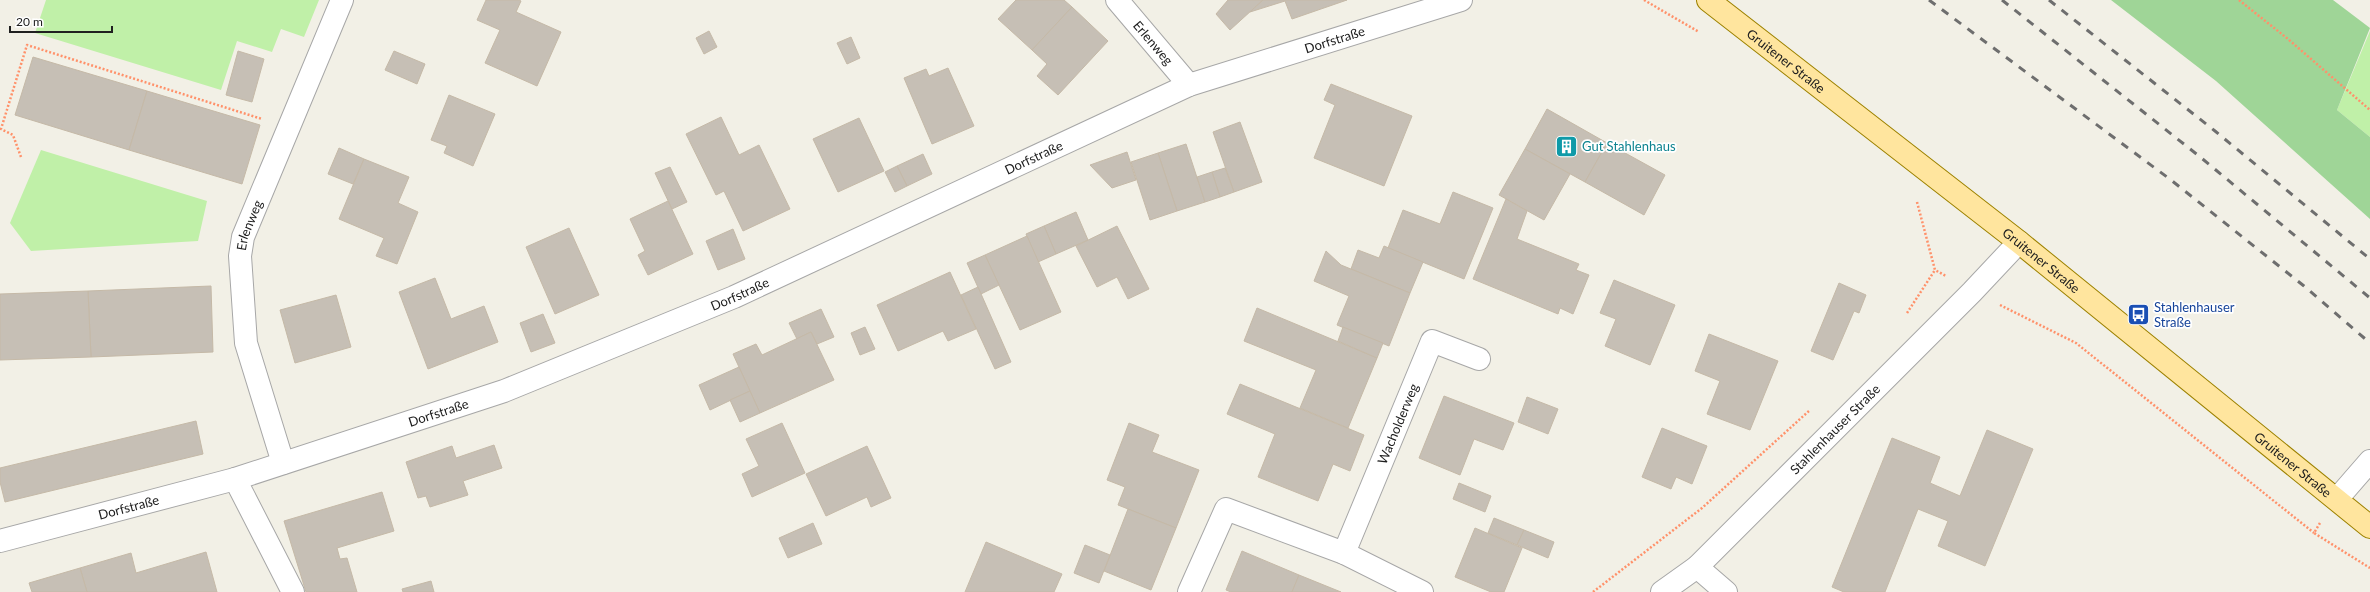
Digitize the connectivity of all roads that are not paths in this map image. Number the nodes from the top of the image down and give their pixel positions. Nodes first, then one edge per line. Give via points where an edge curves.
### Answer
1 (342, 0) edge
2 (1116, 0) edge
3 (1462, 0) edge
4 (1708, 0) edge
5 (1189, 85) junction
6 (2018, 242) junction
7 (1479, 359) dead end
8 (2370, 461) edge
9 (283, 463) junction
10 (236, 478) junction
11 (2337, 500) junction
12 (2370, 527) edge
13 (0, 541) edge
14 (1344, 553) junction
15 (1697, 567) junction
16 (293, 592) edge
17 (1189, 592) edge
18 (1422, 592) edge
19 (1662, 592) edge
20 (1726, 592) edge

1 - 9 street, Erlenweg via 243,237 240,256 246,343
2 - 5 street, Erlenweg
3 - 5 street, Dorfstraße
4 - 6 main road, Gruitener Straße
5 - 9 street, Dorfstraße via 734,297 504,391
6 - 11 main road, Gruitener Straße
6 - 15 street, Stahlenhauser Straße via 1972,292
7 - 14 street, Wacholderweg via 1432,341
8 - 11 street
9 - 10 street, Dorfstraße
10 - 13 street, Dorfstraße
10 - 16 street
11 - 12 main road, Gruitener Straße
14 - 17 street via 1226,510
14 - 18 street
15 - 19 street, Stahlenhauser Straße
15 - 20 street

